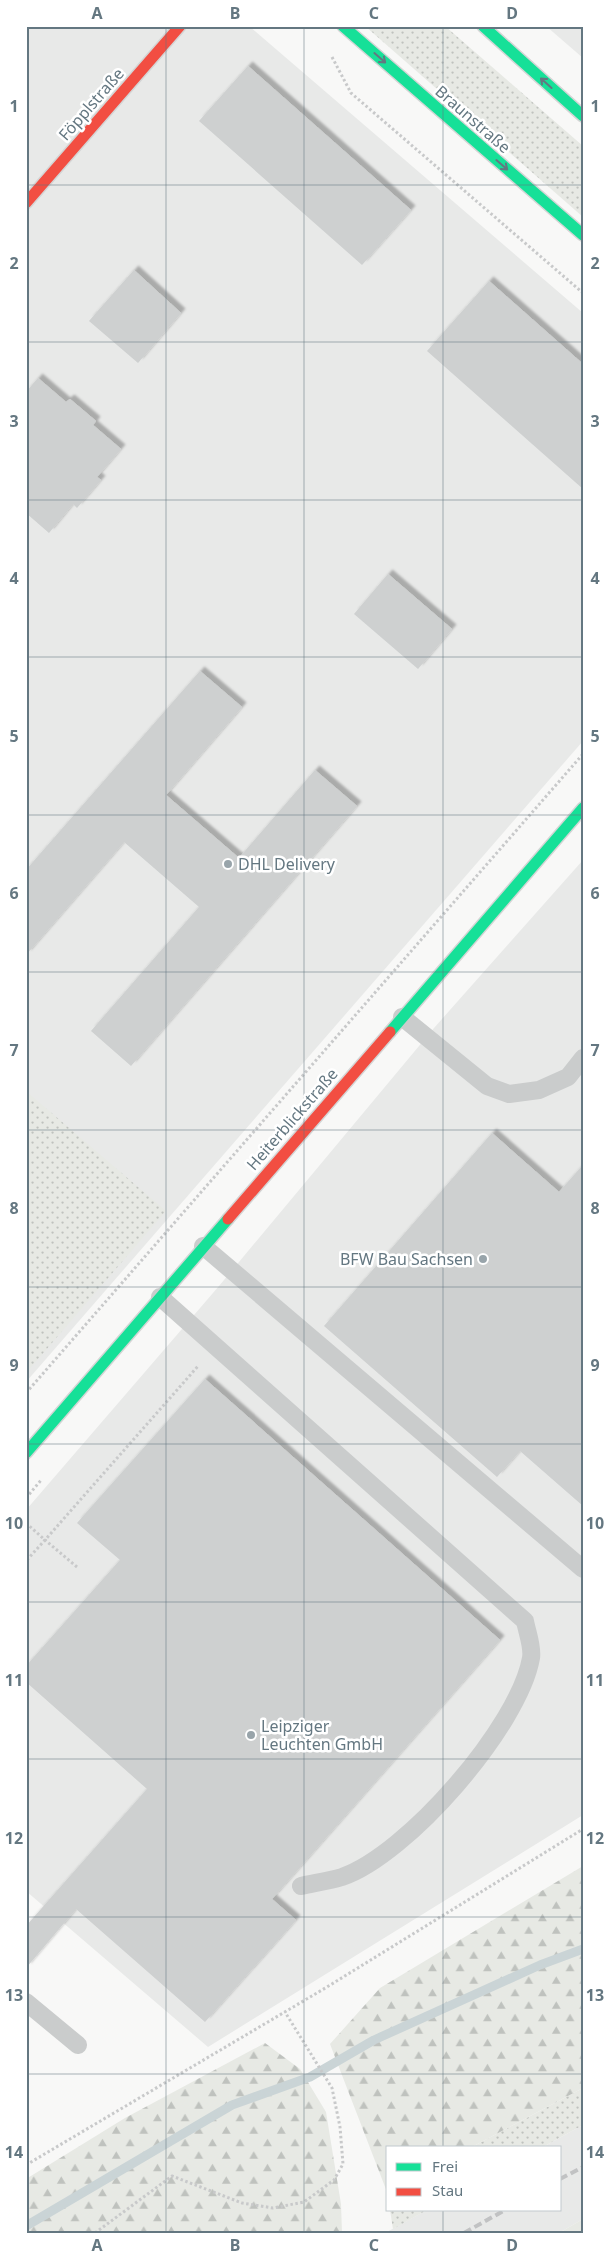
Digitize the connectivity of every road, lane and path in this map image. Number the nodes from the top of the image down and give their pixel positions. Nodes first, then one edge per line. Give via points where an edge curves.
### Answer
1 (180, 26) edge
2 (343, 26) edge
3 (483, 26) edge
4 (330, 54) dead end
5 (583, 116) edge
6 (26, 203) edge
7 (583, 235) edge
8 (583, 293) edge
9 (583, 754) edge
10 (583, 808) edge
11 (402, 1017) junction
12 (583, 1058) edge
13 (203, 1246) junction
14 (160, 1297) junction
15 (215, 1346) junction
16 (26, 1393) edge
17 (26, 1453) edge
18 (26, 1523) edge
19 (45, 1540) junction
20 (26, 1561) edge
21 (77, 1567) dead end
22 (583, 1569) edge
23 (583, 1829) edge
24 (301, 1886) dead end
25 (26, 2002) edge
26 (284, 2012) junction
27 (78, 2045) dead end
28 (26, 2165) edge
29 (95, 2233) edge

1 - 6 street, Föpplstraße
2 -> 7 street, Braunstraße
5 -> 3 street
4 - 8 path via 351,93
9 - 16 path
10 - 11 street, Heiterblickstraße
11 - 12 lane via 487,1086 509,1094 539,1090 568,1076
11 - 13 street, Heiterblickstraße
13 - 14 street, Heiterblickstraße
13 - 22 lane
14 - 15 lane
14 - 17 street, Heiterblickstraße
15 - 19 path
15 - 24 lane via 525,1621 531,1656 521,1691 498,1731 471,1769 436,1807 384,1854 343,1877
18 - 19 path
19 - 20 path
19 - 21 path
23 - 26 path
25 - 27 lane
26 - 28 path
26 - 29 path via 332,2088 343,2164 334,2180 304,2202 273,2208 242,2203 172,2176

